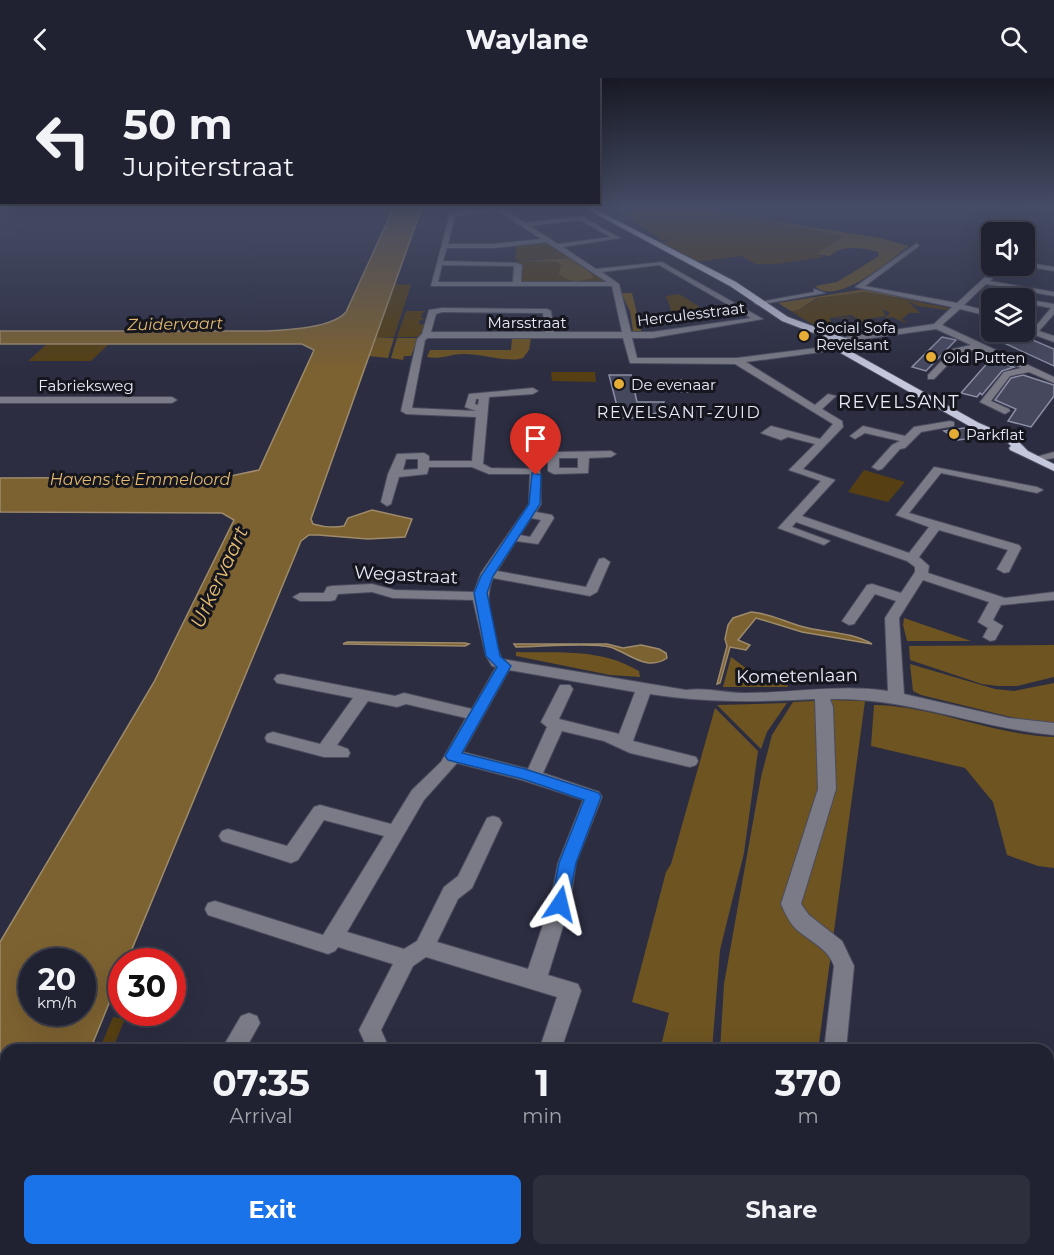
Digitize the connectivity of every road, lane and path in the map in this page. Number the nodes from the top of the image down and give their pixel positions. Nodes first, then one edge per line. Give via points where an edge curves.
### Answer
1 (582, 262) edge
2 (691, 262) edge
3 (894, 262) edge
4 (439, 263) joint
5 (1035, 266) edge
6 (1054, 269) edge
7 (596, 271) junction
8 (991, 276) edge
9 (984, 282) junction
10 (517, 284) junction
11 (615, 284) junction
12 (817, 291) dead end
13 (1054, 294) edge
14 (758, 303) junction
15 (1035, 304) edge
16 (958, 306) junction
17 (1054, 308) edge
18 (981, 312) edge
19 (785, 320) junction
20 (937, 326) junction
21 (1035, 328) edge
22 (1035, 332) edge
23 (426, 335) junction
24 (550, 335) junction
25 (627, 336) junction
26 (833, 338) junction
27 (1054, 339) edge
28 (825, 344) junction
29 (850, 344) junction
30 (979, 346) junction
31 (840, 350) junction
32 (737, 362) junction
33 (1030, 369) junction
34 (877, 371) junction
35 (931, 377) dead end
36 (1054, 380) edge
37 (534, 391) dead end
38 (831, 396) dead end
39 (0, 400) edge
40 (172, 400) dead end
41 (819, 407) junction
42 (482, 411) junction
43 (1005, 411) dead end
44 (950, 424) dead end
45 (834, 431) junction
46 (786, 433) dead end
47 (855, 436) junction
48 (907, 440) junction
49 (552, 442) dead end
50 (822, 443) junction
51 (896, 447) junction
52 (553, 454) junction
53 (583, 454) junction
54 (611, 454) dead end
55 (1054, 454) edge
56 (1037, 458) junction
57 (477, 464) junction
58 (878, 467) dead end
59 (1054, 468) edge
60 (554, 471) junction
61 (536, 473) junction
62 (1027, 475) dead end
63 (1020, 486) junction
64 (1037, 490) dead end
65 (387, 502) dead end
66 (527, 514) junction
67 (794, 517) junction
68 (936, 525) junction
69 (836, 531) junction
70 (512, 537) junction
71 (824, 542) junction
72 (815, 552) dead end
73 (912, 558) junction
74 (604, 562) dead end
75 (1004, 569) dead end
76 (488, 573) junction
77 (920, 575) junction
78 (480, 596) junction
79 (1054, 596) edge
80 (300, 597) dead end
81 (904, 599) junction
82 (997, 600) junction
83 (849, 621) dead end
84 (990, 637) dead end
85 (504, 666) junction
86 (282, 679) dead end
87 (565, 689) dead end
88 (644, 689) junction
89 (821, 693) junction
90 (364, 695) junction
91 (896, 698) junction
92 (476, 715) junction
93 (557, 724) junction
94 (1054, 729) edge
95 (273, 738) dead end
96 (624, 744) junction
97 (453, 756) junction
98 (690, 761) dead end
99 (532, 778) junction
100 (493, 823) dead end
101 (396, 832) junction
102 (228, 836) dead end
103 (215, 909) dead end
104 (333, 937) junction
105 (424, 947) junction
106 (406, 959) junction
107 (535, 981) junction
108 (249, 1023) dead end
109 (236, 1044) edge
110 (376, 1044) edge
111 (552, 1044) edge
112 (836, 1044) edge

1 - 7 street
2 - 14 main road via 733,284
3 - 16 street via 860,287
4 - 10 street via 513,264 518,266
4 - 10 street via 434,284
5 - 6 street
7 - 11 street
7 - 25 street, Herculesstraat via 660,263 759,319 661,335
8 - 9 street
9 - 13 street
9 - 16 street
10 - 11 street
11 - 25 street
12 - 14 street via 821,293
14 - 19 main road
15 - 17 street
16 - 18 street
16 - 20 street
17 - 21 street
19 - 26 main road
19 - 28 main road
20 - 29 street
20 - 30 street
22 - 27 street
23 - 24 street, Marsstraat
23 - 24 street via 434,310 548,311
23 - 42 street via 421,339 406,411
24 - 25 street, Marsstraat
25 - 32 street via 633,361
26 - 28 main road
26 - 29 main road
28 - 31 main road
28 - 32 street
29 - 31 main road
29 - 34 main road
30 - 33 street
30 - 35 street via 956,351
31 - 34 main road
32 - 41 street via 801,402
33 - 36 street
33 - 43 street via 1006,374 985,402
34 - 56 main road
37 - 42 street via 485,394
38 - 41 street
39 - 40 street, Fabrieksweg
41 - 45 street via 838,423
42 - 57 street
44 - 48 street via 918,429
45 - 47 street
45 - 50 street
46 - 50 street
47 - 48 street via 863,429
47 - 51 street
48 - 51 street
49 - 52 street
50 - 67 street via 795,470 829,480
51 - 58 street
52 - 53 street
52 - 60 street
53 - 54 street
53 - 60 street via 584,471
55 - 56 street
56 - 59 main road
57 - 61 street via 488,471
57 - 65 street via 425,464 423,472 397,472
60 - 61 street
61 - 66 street via 536,501
62 - 63 street
63 - 64 street
63 - 68 street via 937,470 902,515
66 - 70 street
66 - 70 street via 548,518 534,541
67 - 69 street
67 - 71 street via 784,528
68 - 73 street
68 - 75 street via 1015,548
69 - 71 street
69 - 73 street
70 - 76 street
71 - 72 street
73 - 77 street via 922,566
74 - 76 street via 590,592
76 - 78 street
77 - 81 street
77 - 82 street
78 - 80 street, Wegastraat via 393,594 386,589 332,590 330,597
78 - 85 street via 493,656
79 - 82 street
81 - 83 street via 872,588
81 - 91 street via 892,618
82 - 84 street via 985,622 996,626
85 - 88 street, Kometenlaan
85 - 92 street
86 - 90 street
87 - 93 street via 549,722
88 - 89 street, Kometenlaan via 742,698
88 - 96 street
89 - 91 street, Kometenlaan
89 - 112 street via 825,707 827,789 792,904 800,919 831,942 842,956
90 - 92 street via 397,702 404,698
90 - 95 street via 334,750
91 - 94 street, Kometenlaan via 1025,727
92 - 97 street
93 - 96 street via 609,736
93 - 99 street
96 - 98 street
97 - 99 street
97 - 101 street via 418,795
99 - 107 street via 593,797 567,863 560,904
100 - 105 street via 465,882 451,893
101 - 102 street via 320,812 291,855
101 - 104 street
103 - 104 street via 328,945
104 - 106 street
105 - 106 street
105 - 107 street
106 - 110 street via 370,1030
107 - 111 street via 570,991
108 - 109 street

